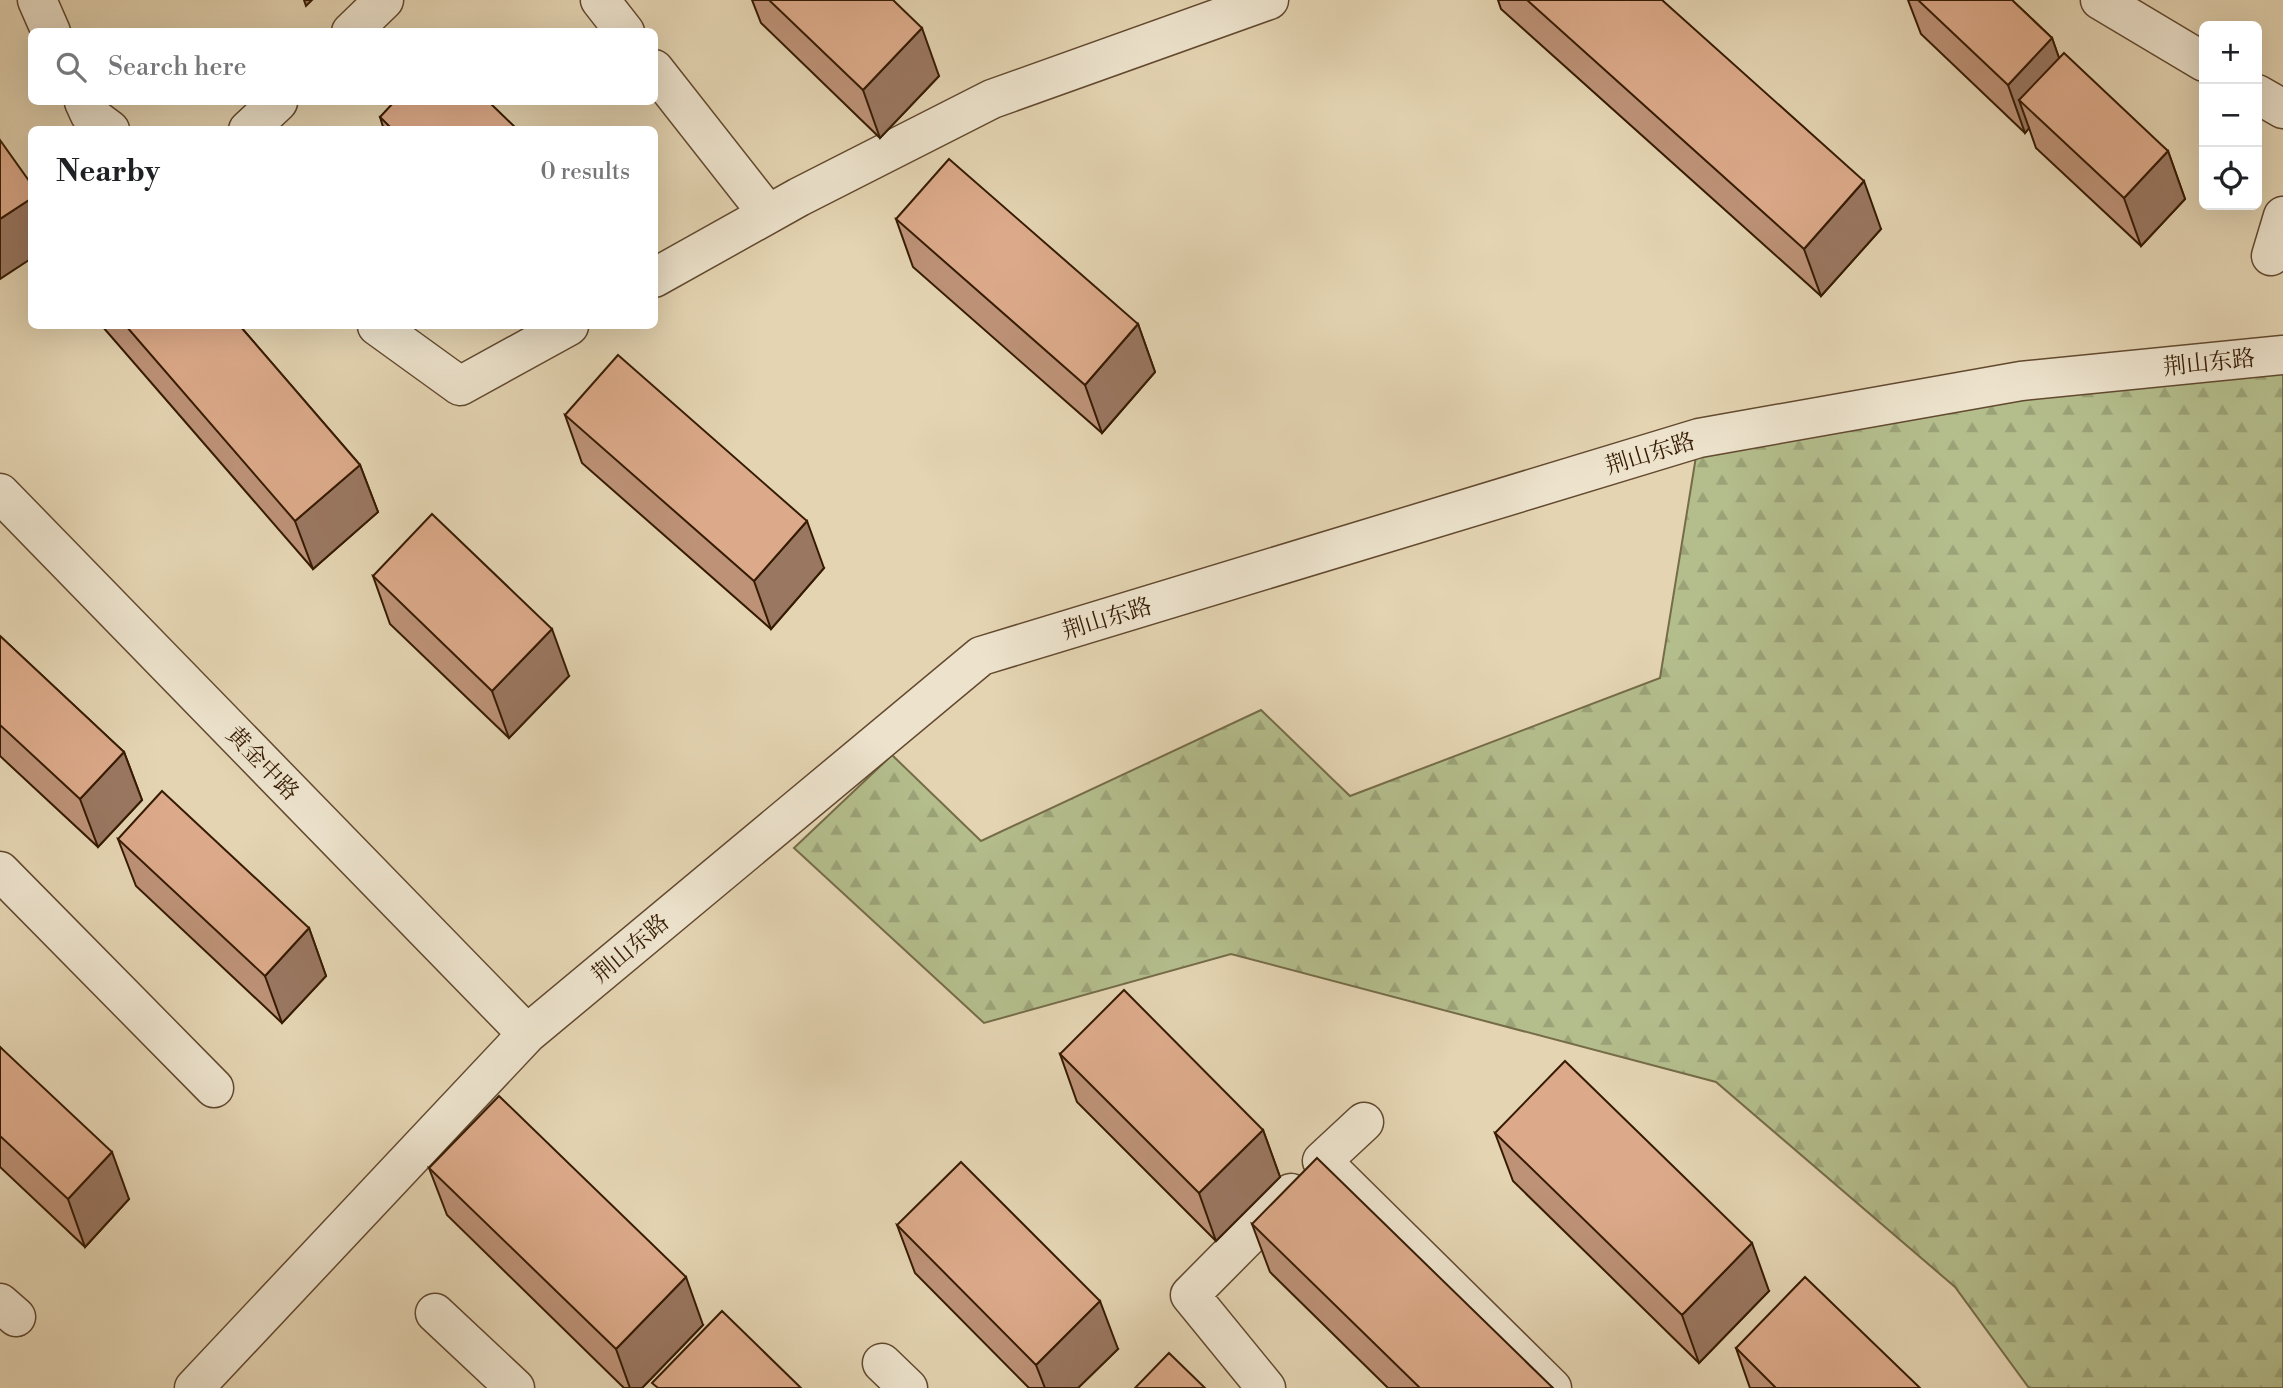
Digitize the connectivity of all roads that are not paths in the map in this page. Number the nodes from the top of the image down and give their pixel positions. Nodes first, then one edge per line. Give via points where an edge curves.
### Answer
1 (37, 0) edge
2 (384, 0) edge
3 (600, 0) edge
4 (1269, 0) edge
5 (2100, 0) edge
6 (49, 28) edge
7 (355, 28) edge
8 (622, 28) edge
9 (2199, 59) edge
10 (658, 74) edge
11 (2262, 97) edge
12 (85, 105) edge
13 (275, 105) edge
14 (2283, 109) edge
15 (105, 126) edge
16 (252, 126) edge
17 (768, 214) junction
18 (2283, 216) edge
19 (2272, 256) dead end
20 (658, 276) edge
21 (381, 329) edge
22 (564, 329) edge
23 (2283, 355) edge
24 (0, 493) edge
25 (0, 871) edge
26 (527, 1034) junction
27 (214, 1088) dead end
28 (1363, 1122) dead end
29 (1322, 1161) junction
30 (435, 1313) dead end
31 (194, 1388) edge
32 (515, 1388) edge
33 (1266, 1388) edge
34 (1552, 1388) edge

1 - 6 street
2 - 7 street
3 - 8 street
4 - 17 street via 992,99
5 - 9 street
10 - 17 street
11 - 14 street
12 - 15 street
13 - 16 street
17 - 20 street
18 - 19 street
21 - 22 street via 460,386
23 - 26 street, 荆山东路 via 2021,381 1699,438 981,656
24 - 26 street, 黄金中路
25 - 27 street
26 - 31 street, 荆山东路
28 - 29 street
29 - 33 street via 1190,1295
29 - 34 street
30 - 32 street

